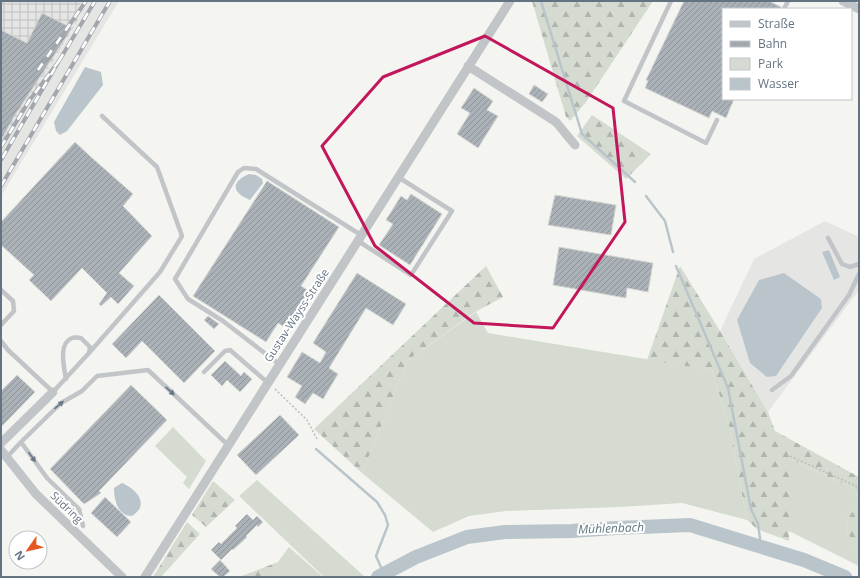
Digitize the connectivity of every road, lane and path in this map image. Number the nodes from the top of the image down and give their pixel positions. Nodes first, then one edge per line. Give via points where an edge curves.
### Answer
1 (510, 1) edge
2 (671, 1) edge
3 (842, 1) edge
4 (859, 9) edge
5 (468, 66) junction
6 (102, 116) dead end
7 (717, 120) dead end
8 (575, 145) dead end
9 (398, 177) junction
10 (359, 238) junction
11 (828, 238) dead end
12 (859, 264) edge
13 (859, 274) edge
14 (1, 290) edge
15 (1, 325) edge
16 (1, 341) edge
17 (90, 353) junction
18 (279, 364) junction
19 (204, 372) dead end
20 (66, 379) junction
21 (267, 382) junction
22 (772, 390) dead end
23 (53, 392) junction
24 (317, 439) dead end
25 (21, 442) junction
26 (1, 443) edge
27 (228, 445) junction
28 (4, 454) edge
29 (790, 456) dead end
30 (859, 492) edge
31 (83, 526) dead end
32 (122, 577) edge
33 (145, 577) edge

1 - 5 street, Gustav-Wayss-Straße
2 - 7 lane via 624,102 706,143
3 - 4 street
5 - 8 street via 556,122
5 - 9 street, Gustav-Wayss-Straße
6 - 17 lane via 158,168 182,236 160,272
9 - 10 street, Gustav-Wayss-Straße
9 - 10 lane via 452,211 448,218 411,275
10 - 18 street, Gustav-Wayss-Straße
10 - 18 lane via 256,169 244,168 238,172 175,279 188,299 223,321
11 - 12 lane via 842,264 850,267
13 - 22 lane via 849,295 791,376
14 - 15 lane via 13,301 14,311
16 - 23 lane
17 - 20 lane
17 - 20 lane via 90,347 81,338 72,338 66,343 63,348
18 - 21 street, Gustav-Wayss-Straße
19 - 21 lane via 225,351 230,350
20 - 23 lane
21 - 24 path via 307,420
21 - 27 street, Gustav-Wayss-Straße
23 - 26 street
25 -> 27 lane via 61,403 82,391 97,376 148,370
25 - 28 lane
25 -> 31 lane via 47,478 79,509
27 - 33 street, Gustav-Wayss-Straße
28 - 32 street, Südring via 36,494
29 - 30 path via 856,486

